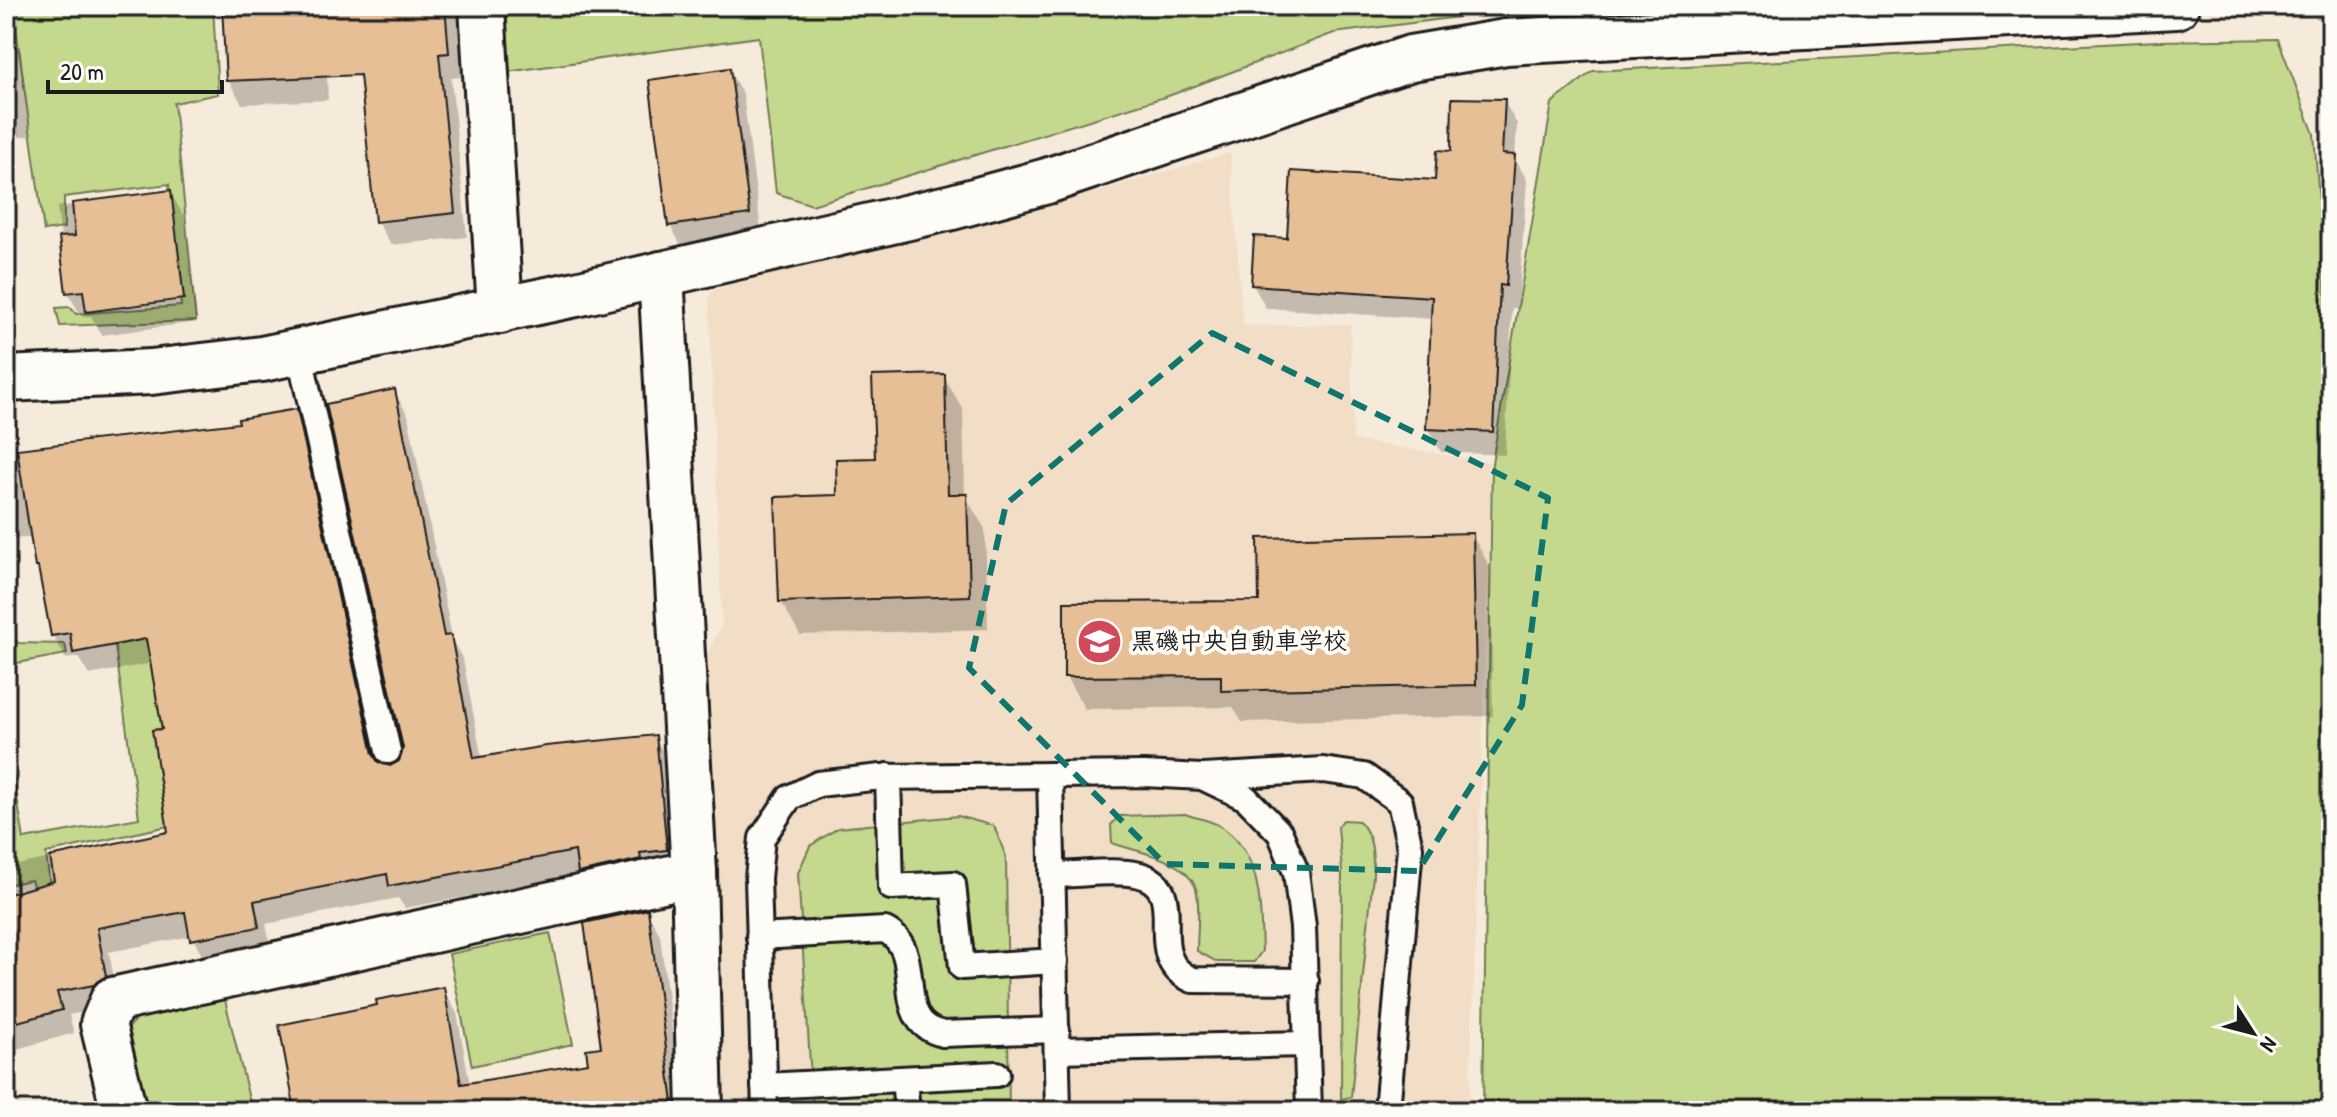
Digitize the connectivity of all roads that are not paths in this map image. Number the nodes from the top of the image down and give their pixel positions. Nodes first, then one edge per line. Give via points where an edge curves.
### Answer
1 (482, 6) edge
2 (2176, 6) edge
3 (1893, 14) edge
4 (661, 274) junction
5 (500, 311) junction
6 (299, 351) junction
7 (6, 379) edge
8 (388, 751) dead end
9 (1050, 775) junction
10 (888, 776) junction
11 (1202, 777) junction
12 (694, 873) junction
13 (1052, 875) junction
14 (759, 937) junction
15 (1055, 961) junction
16 (1306, 981) junction
17 (1057, 1040) junction
18 (1307, 1044) junction
19 (997, 1074) dead end
20 (904, 1079) junction
21 (764, 1086) junction
22 (124, 1111) edge
23 (700, 1111) edge
24 (765, 1111) edge
25 (907, 1111) edge
26 (1058, 1111) edge
27 (1309, 1111) edge
28 (1387, 1111) edge

1 - 5 street
2 - 3 street
3 - 4 street via 1506,42 1411,58 1047,181
4 - 5 street
4 - 12 street
5 - 6 street
6 - 7 street via 151,372
6 - 8 lane
9 - 10 lane
9 - 11 lane
9 - 13 lane
10 - 14 lane via 818,784 789,798 762,838
10 - 15 lane via 891,887 953,884 962,967
11 - 16 lane via 1246,798 1280,833 1296,872
11 - 28 lane via 1323,770 1364,776 1400,802 1410,848
12 - 22 street via 113,1000 103,1024
12 - 23 street
13 - 15 lane
13 - 16 lane via 1137,874 1153,880 1167,906 1164,942 1177,974 1193,980
14 - 17 lane via 885,930 899,937 907,955 912,1010 930,1031
14 - 21 lane
15 - 17 lane
16 - 18 lane
17 - 18 lane
17 - 26 lane
18 - 27 lane
19 - 20 lane
20 - 21 lane
20 - 25 lane
21 - 24 lane

